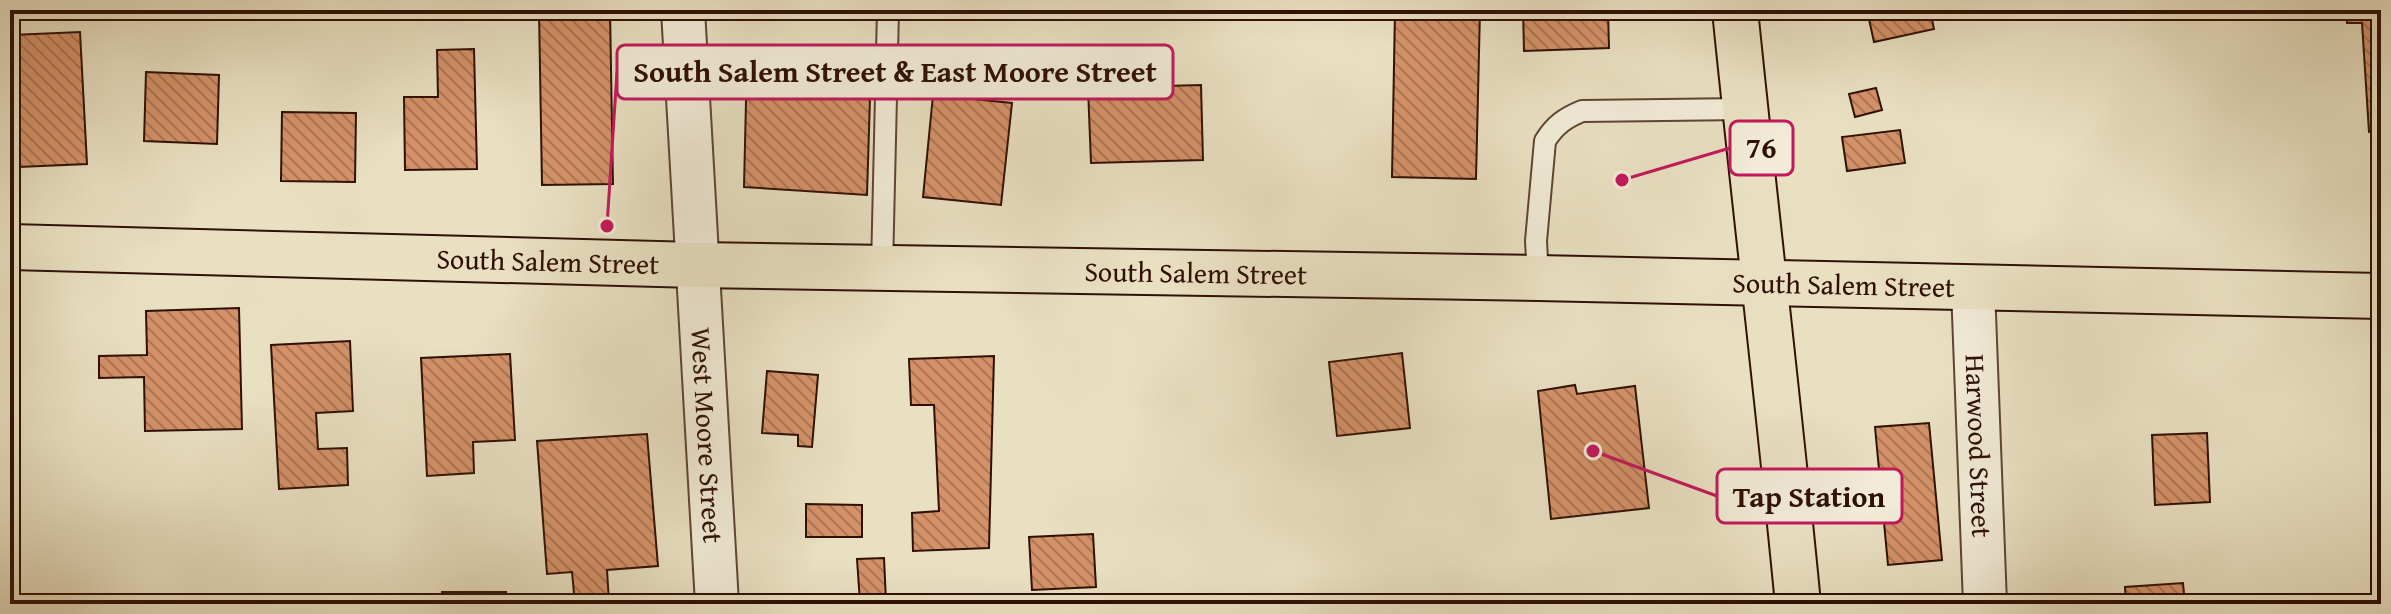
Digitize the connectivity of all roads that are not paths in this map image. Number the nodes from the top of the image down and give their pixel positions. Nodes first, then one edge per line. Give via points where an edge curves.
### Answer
1 (683, 10) edge
2 (888, 10) edge
3 (1735, 10) edge
4 (1745, 109) junction
5 (10, 247) edge
6 (696, 265) junction
7 (882, 268) junction
8 (1538, 278) junction
9 (1764, 283) junction
10 (1973, 288) junction
11 (2381, 296) edge
12 (717, 604) edge
13 (1798, 604) edge
14 (1985, 604) edge

1 - 6 street, West Moore Street
2 - 7 lane
3 - 4 main road
4 - 8 lane via 1582,111 1564,118 1545,141
4 - 9 main road
5 - 6 main road, South Salem Street
6 - 7 main road, South Salem Street
6 - 12 street, West Moore Street
7 - 8 main road, South Salem Street
8 - 9 main road, South Salem Street
9 - 10 main road, South Salem Street
9 - 13 main road
10 - 11 main road, South Salem Street
10 - 14 street, Harwood Street

